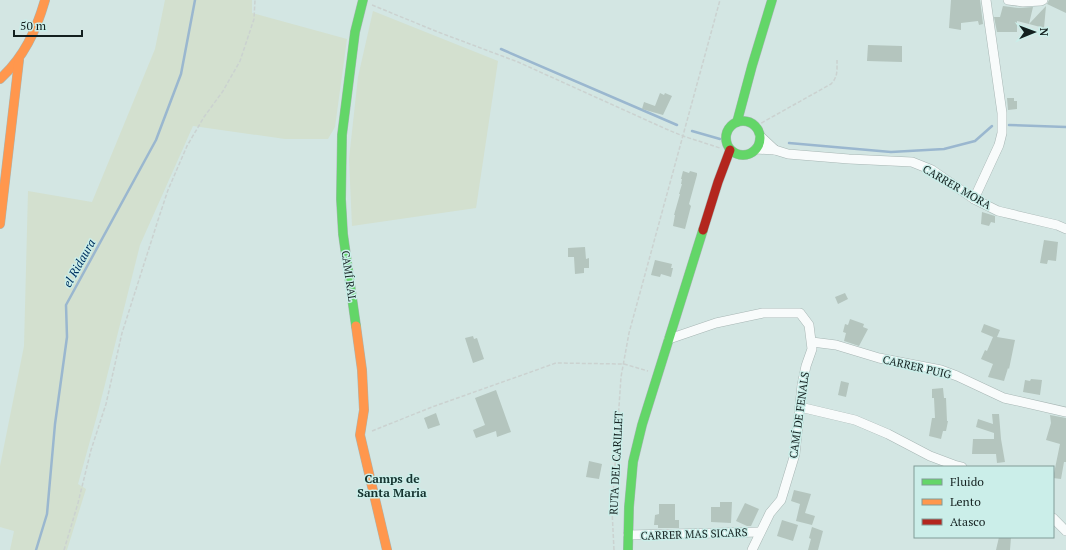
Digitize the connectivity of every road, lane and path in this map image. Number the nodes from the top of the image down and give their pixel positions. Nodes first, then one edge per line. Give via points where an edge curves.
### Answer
1 (45, 0) edge
2 (255, 0) edge
3 (363, 0) edge
4 (720, 0) edge
5 (772, 0) edge
6 (986, 0) edge
7 (1008, 0) edge
8 (1042, 0) edge
9 (19, 60) junction
10 (837, 60) dead end
11 (0, 79) edge
12 (745, 95) junction
13 (737, 122) junction
14 (753, 124) junction
15 (683, 136) junction
16 (760, 136) junction
17 (728, 148) junction
18 (756, 149) junction
19 (775, 150) junction
20 (742, 156) junction
21 (718, 182) junction
22 (974, 199) junction
23 (0, 224) edge
24 (1066, 229) edge
25 (670, 340) junction
26 (812, 342) junction
27 (624, 364) junction
28 (659, 374) junction
29 (800, 407) junction
30 (1066, 412) edge
31 (360, 435) junction
32 (959, 466) edge
33 (1054, 519) edge
34 (1066, 531) edge
35 (760, 532) junction
36 (628, 536) junction
37 (64, 550) edge
38 (387, 550) edge
39 (614, 550) edge
40 (628, 550) edge
41 (752, 550) edge

1 - 9 main road via 33,34
2 - 37 path via 254,19 240,61 187,146 168,190 122,333 106,404
3 - 15 path via 518,62
3 - 31 main road, CAMÍ RAL via 355,32 341,162 343,234 362,370 364,410
4 - 15 path, RUTA DEL CARILLET
5 - 12 main road
6 - 22 street via 1002,113 1002,133
7 - 8 street
9 - 11 main road
9 - 23 main road
10 - 14 path via 836,80 831,84
12 - 13 main road
12 - 14 main road
13 - 14 main road
13 - 17 main road via 728,130
14 - 16 main road
15 - 17 path
15 - 27 path, RUTA DEL CARILLET via 629,333
16 - 18 main road
16 - 19 street, CARRER MORA
17 - 20 main road
17 - 21 main road
18 - 19 street, CARRER MORA
18 - 20 main road
19 - 22 street, CARRER MORA via 788,154 849,160 912,162 932,170
20 - 21 main road
21 - 25 main road
22 - 24 street, CARRER MORA via 998,211
25 - 26 street, CAMÍ DE FENALS via 716,323 763,313 800,313 810,325
25 - 28 main road
26 - 29 street, CAMÍ DE FENALS via 802,385
26 - 30 street, CARRER PUIG via 836,345 879,358 941,370 1004,398
27 - 28 path
27 - 31 path via 556,363
27 - 39 path, RUTA DEL CARILLET via 612,510
28 - 36 main road via 633,462
29 - 32 street via 855,420 930,456
29 - 35 street, CAMÍ DE FENALS via 789,478 781,500 770,513
31 - 38 main road, CAMÍ RAL
33 - 34 street
35 - 36 street, CARRER MAS SICARS
35 - 41 street, CAMÍ DE FENALS
36 - 40 main road

